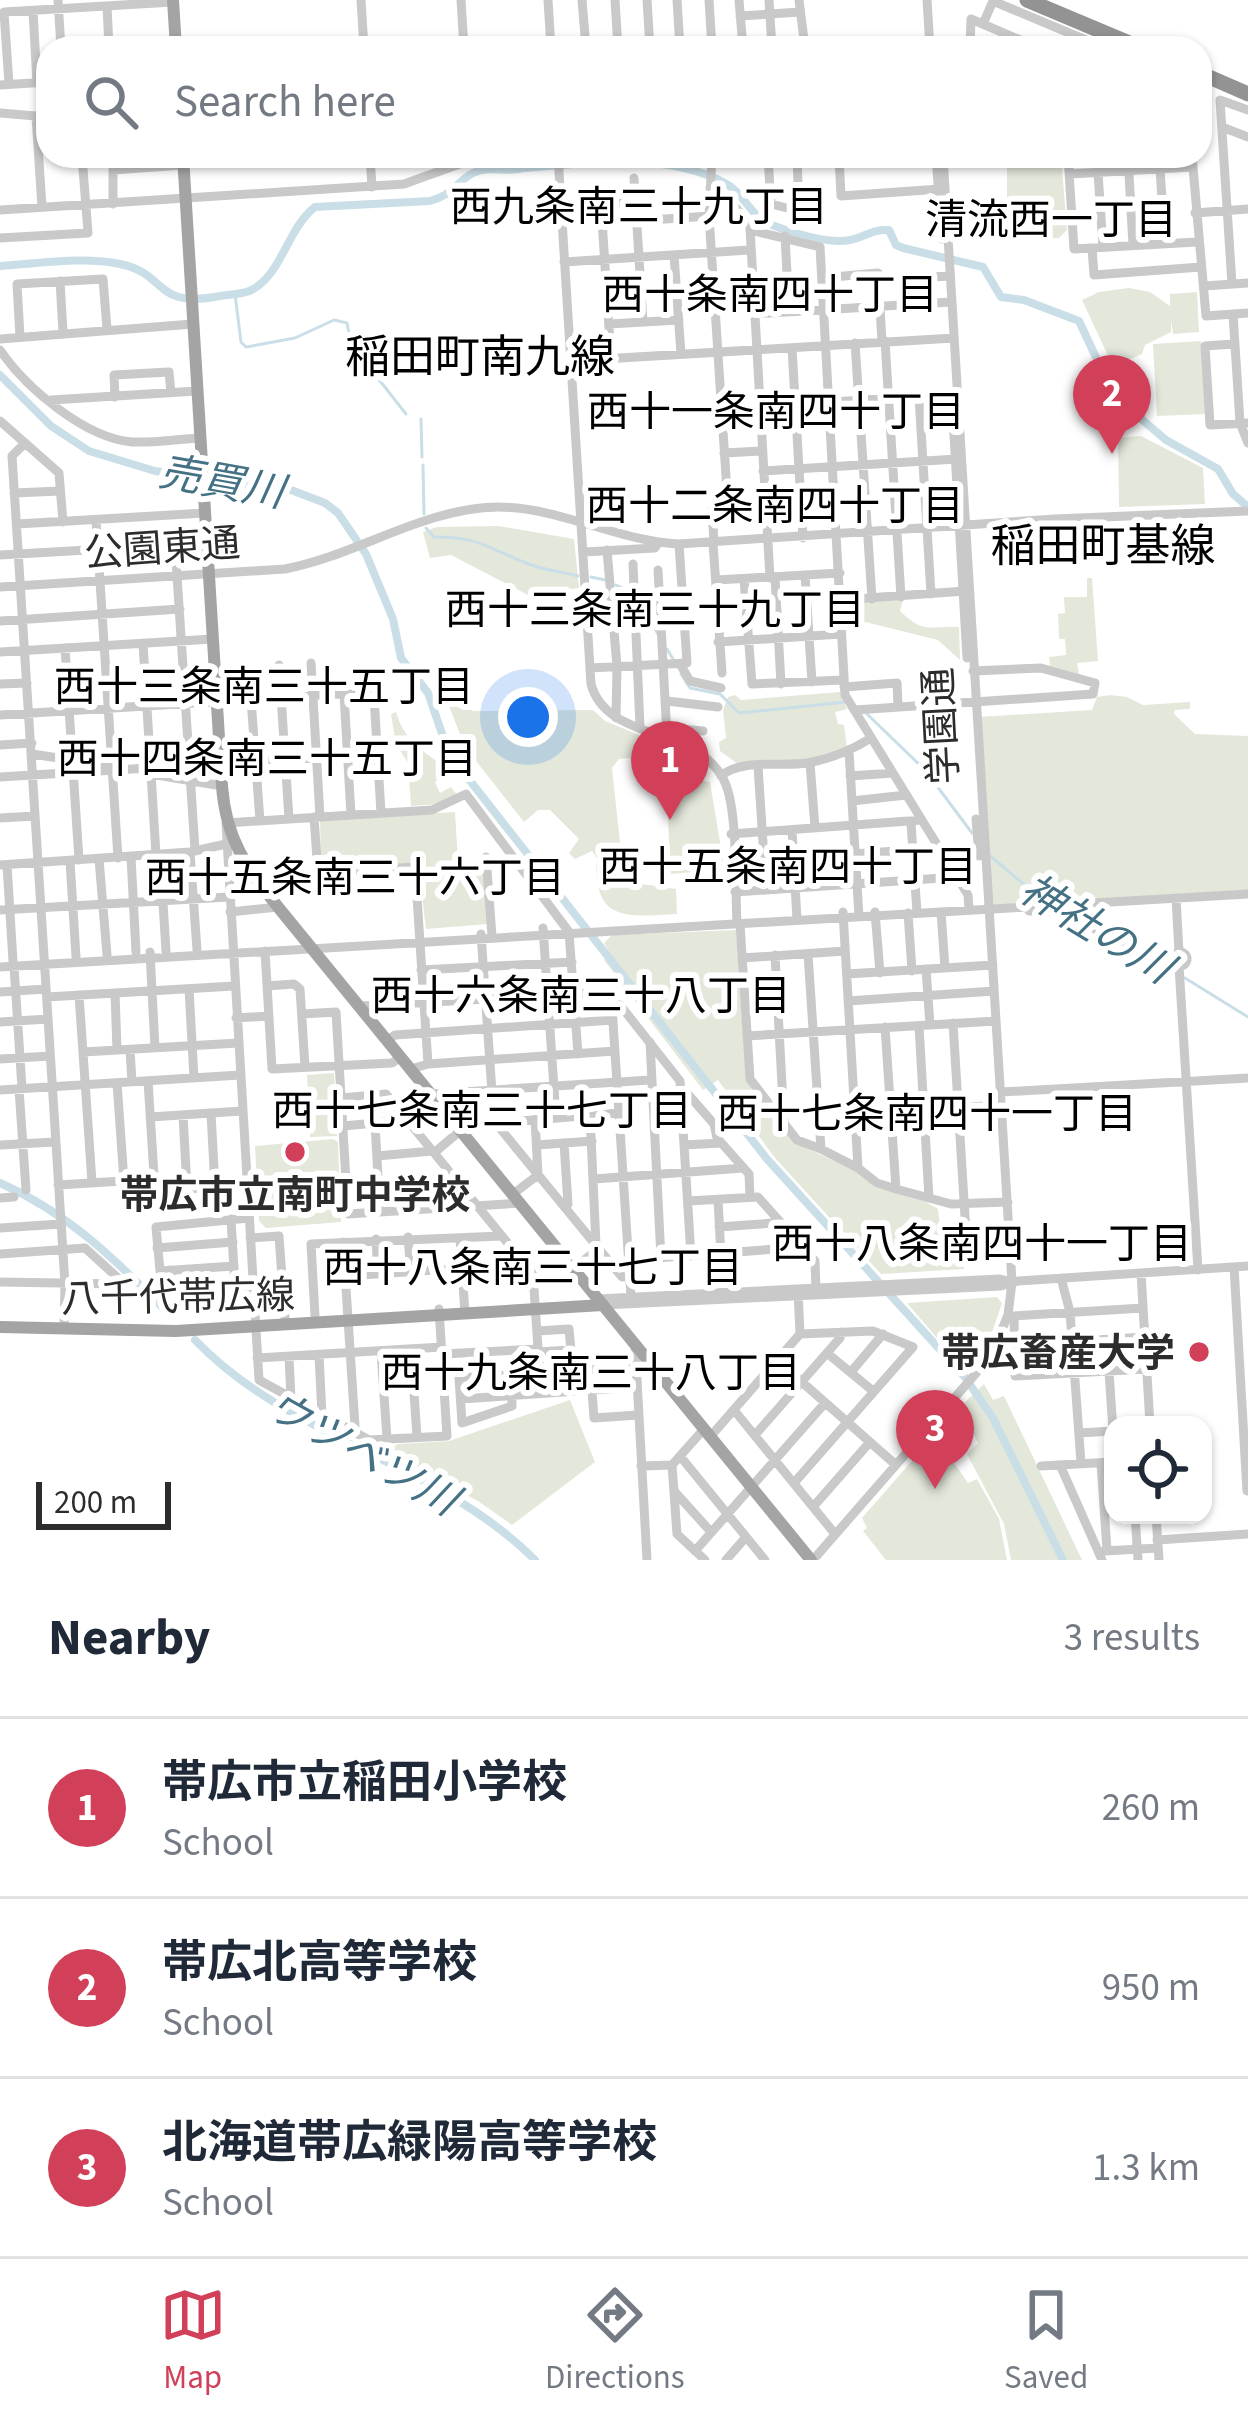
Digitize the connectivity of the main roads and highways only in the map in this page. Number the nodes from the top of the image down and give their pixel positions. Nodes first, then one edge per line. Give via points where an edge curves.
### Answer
1 (1027, 0) edge
2 (1044, 0) edge
3 (173, 1) edge
4 (175, 36) edge
5 (1112, 36) edge
6 (1129, 36) edge
7 (1212, 75) edge
8 (1248, 90) edge
9 (183, 168) edge
10 (600, 1302) junction
11 (348, 1318) junction
12 (0, 1324) edge
13 (255, 1324) junction
14 (812, 1560) edge

1 - 5 highway
2 - 6 highway
3 - 4 main road
7 - 8 highway
9 - 10 main road via 226,823 278,907
10 - 11 main road, 八千代帯広線
10 - 14 main road
11 - 13 main road, 八千代帯広線
11 - 13 main road, 八千代帯広線
12 - 13 main road, 八千代帯広線

